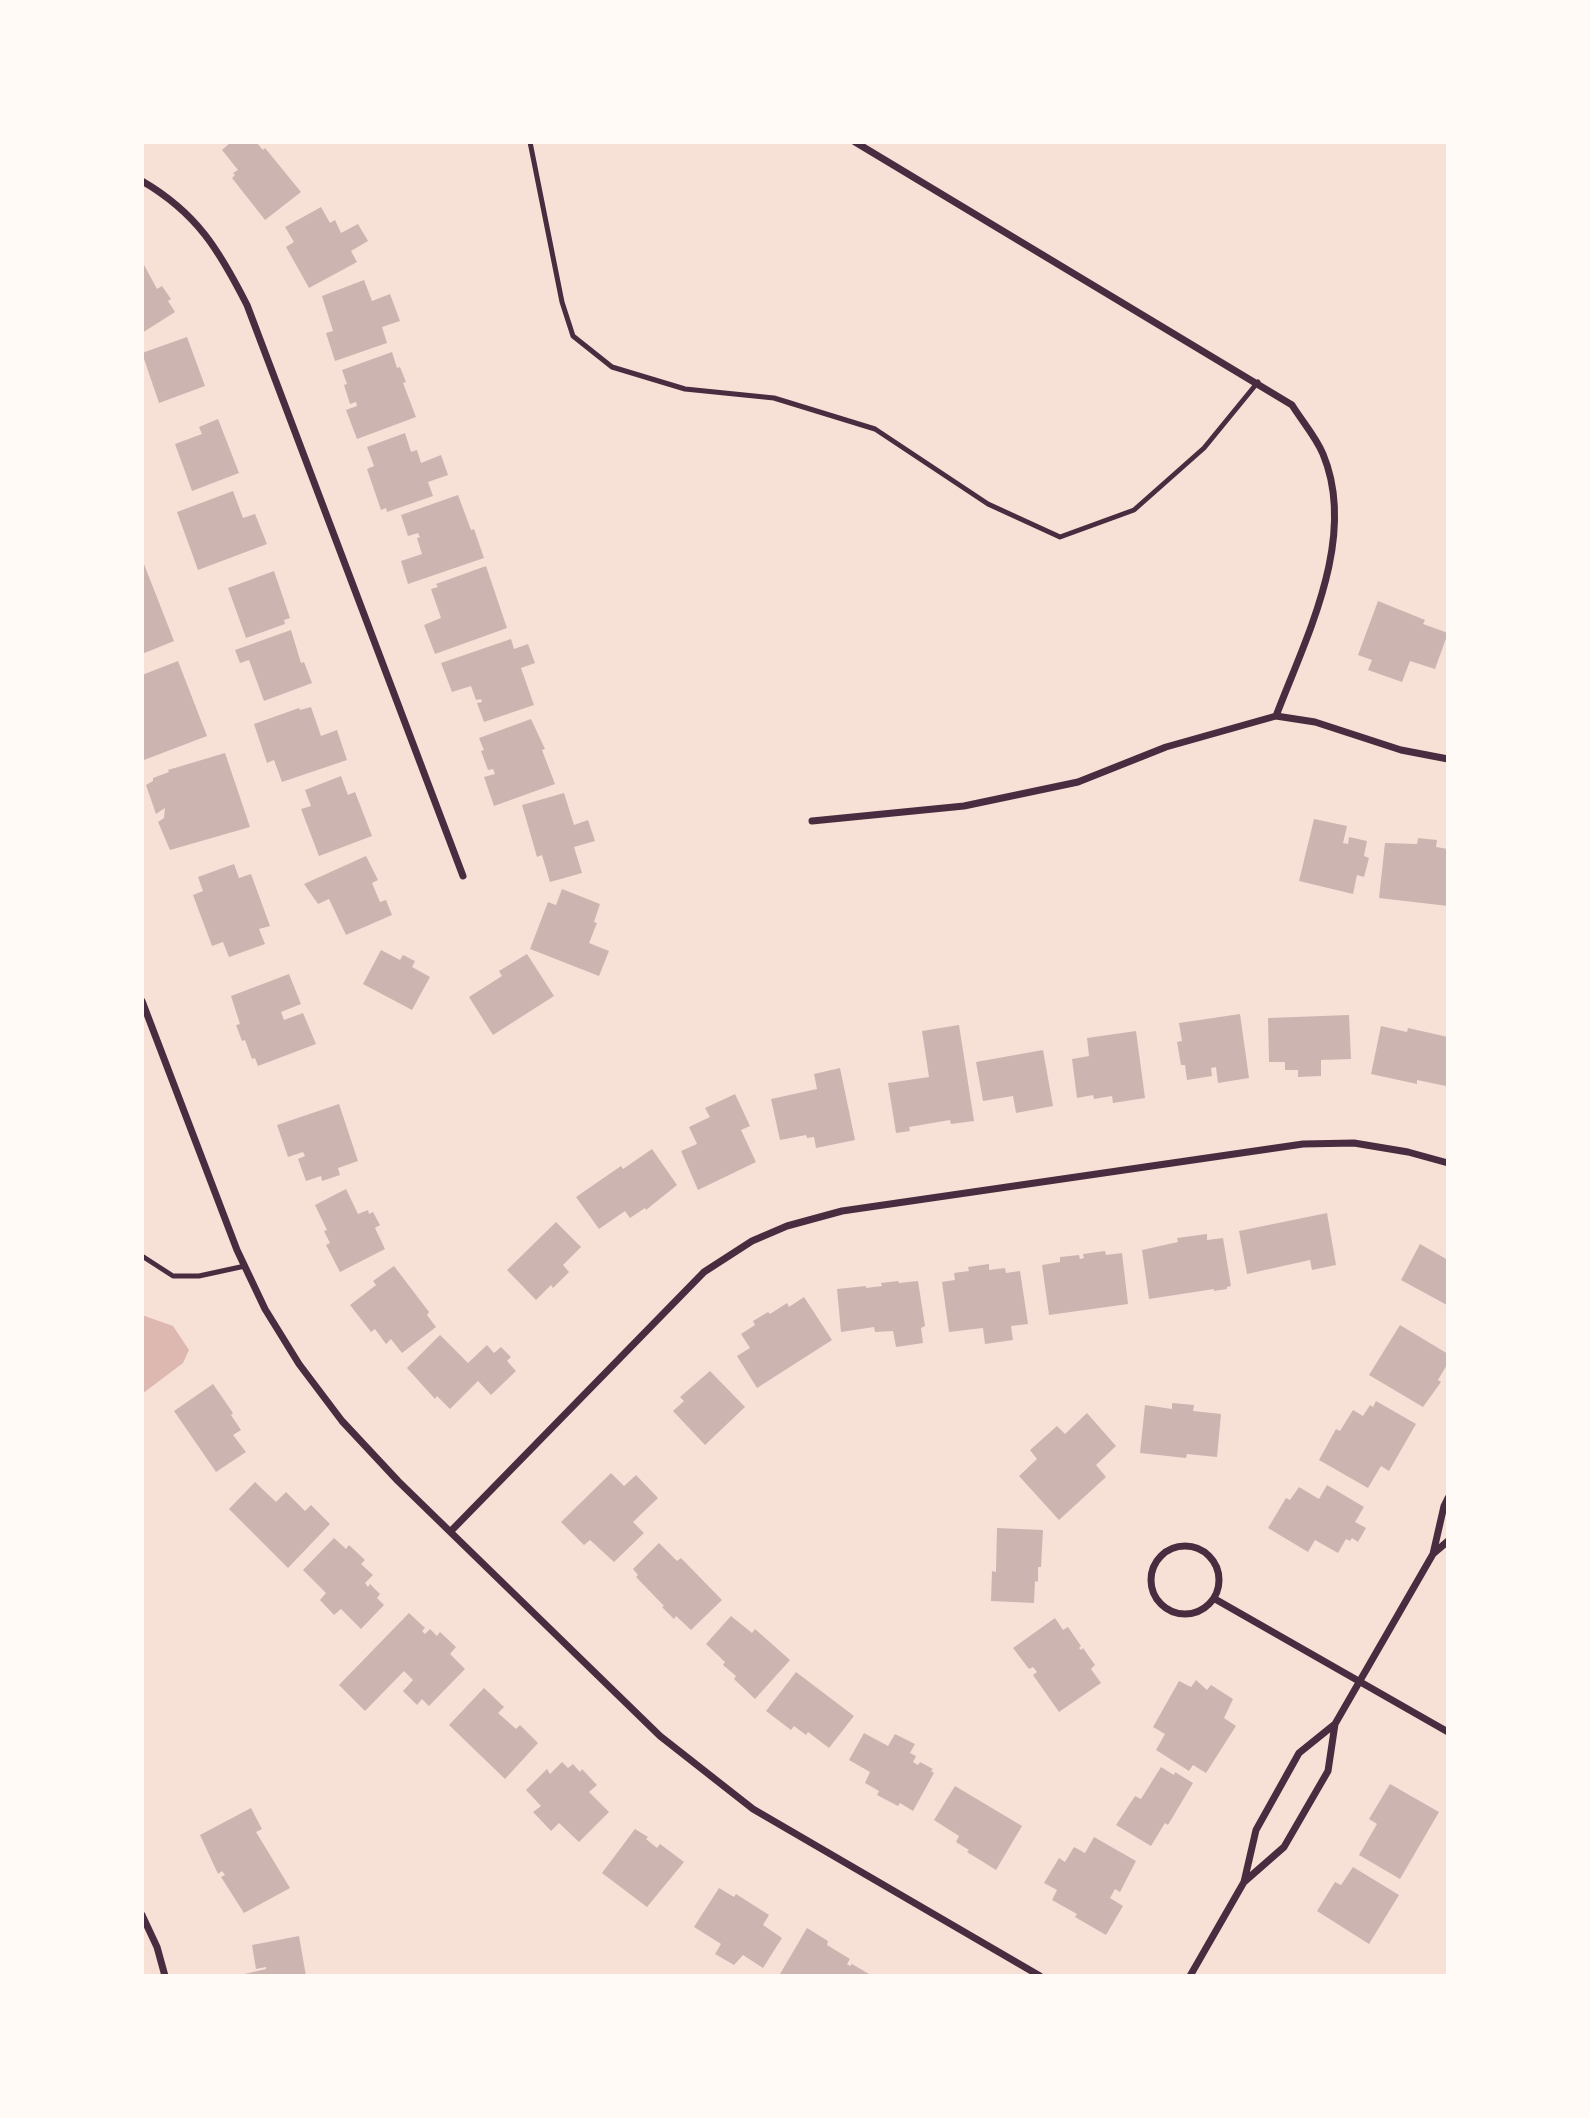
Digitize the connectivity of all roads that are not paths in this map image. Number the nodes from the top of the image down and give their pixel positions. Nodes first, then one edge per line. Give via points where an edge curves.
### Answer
1 (530, 142) edge
2 (855, 142) edge
3 (142, 181) edge
4 (1258, 382) junction
5 (1276, 716) junction
6 (1448, 759) edge
7 (812, 821) dead end
8 (463, 876) dead end
9 (142, 1001) edge
10 (1448, 1163) edge
11 (142, 1256) edge
12 (245, 1266) junction
13 (1448, 1498) edge
14 (451, 1531) junction
15 (1448, 1541) edge
16 (1433, 1554) junction
17 (1215, 1599) junction
18 (1360, 1681) junction
19 (1335, 1724) junction
20 (1448, 1731) edge
21 (1244, 1882) junction
22 (142, 1915) edge
23 (165, 1976) edge
24 (1040, 1976) edge
25 (1189, 1976) edge

1 - 4 lane via 573,336 612,367 685,389 774,398 875,429 988,504 1060,537 1133,510 1204,448
2 - 4 street
3 - 8 street via 162,192 213,242 247,305
4 - 5 street via 1292,405 1323,454 1336,502 1328,577
5 - 6 street via 1315,722 1401,750
5 - 7 street via 1166,747 1078,782 964,806
9 - 12 street
10 - 14 street via 1354,1143 1303,1144 842,1212 787,1226 752,1241 704,1272
11 - 12 lane via 173,1276 199,1276
12 - 14 street via 265,1310 342,1421
13 - 16 street
14 - 24 street via 660,1736 713,1779 753,1809
15 - 16 street
16 - 18 street
17 - 17 street via 1219,1572 1204,1550 1177,1546 1156,1561 1151,1588 1167,1609 1193,1614
17 - 18 street
18 - 19 street
18 - 20 street
19 - 21 street via 1299,1753 1256,1830
19 - 21 street via 1328,1771 1284,1847
21 - 25 street
22 - 23 street

